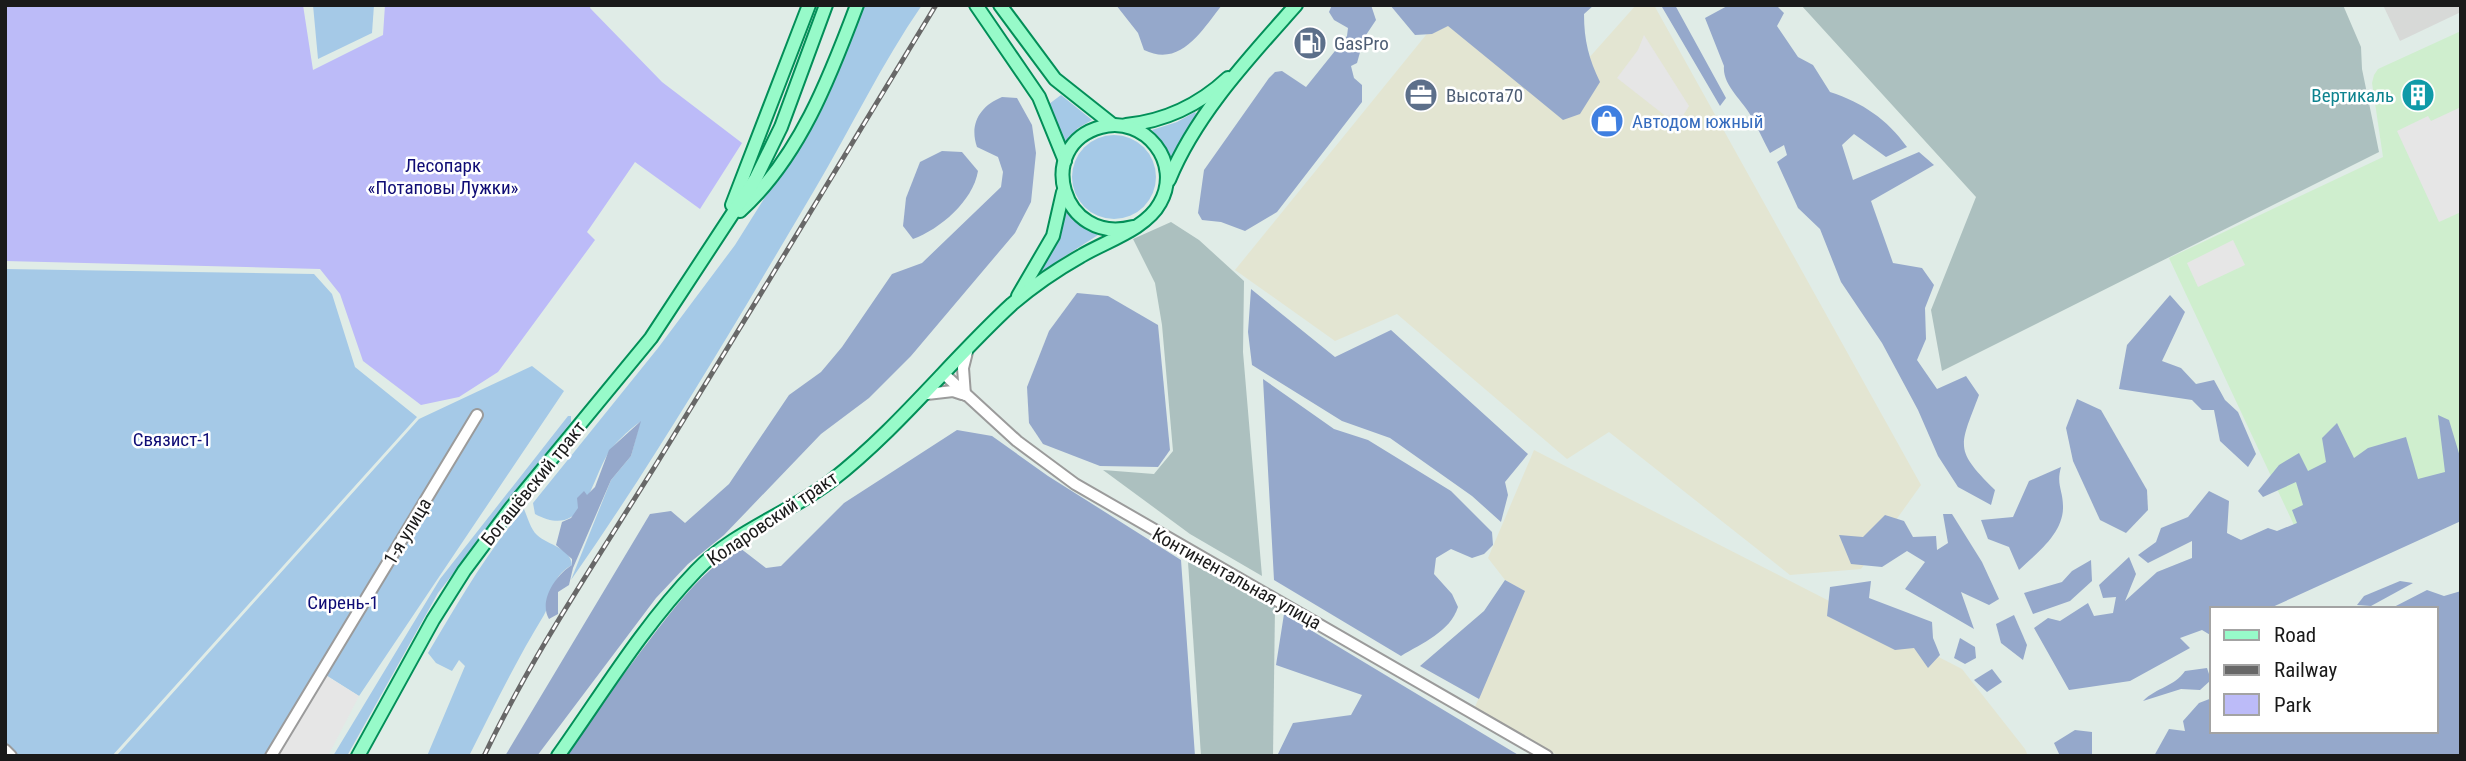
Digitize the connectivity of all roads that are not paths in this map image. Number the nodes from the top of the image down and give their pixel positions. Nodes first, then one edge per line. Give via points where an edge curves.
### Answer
1 (809, 5) edge
2 (826, 5) edge
3 (857, 5) edge
4 (976, 5) edge
5 (1000, 5) edge
6 (1296, 5) edge
7 (1249, 59) junction
8 (1117, 125) junction
9 (1065, 161) junction
10 (1166, 187) junction
11 (1063, 188) junction
12 (726, 222) junction
13 (1133, 227) junction
14 (1013, 304) junction
15 (967, 352) junction
16 (945, 375) junction
17 (927, 394) junction
18 (965, 395) junction
19 (477, 415) dead end
20 (5, 750) edge
21 (11, 756) edge
22 (271, 756) edge
23 (358, 756) edge
24 (558, 756) edge
25 (1547, 756) edge

1 - 12 main road, Богашёвский тракт
2 - 12 main road, Богашёвский тракт via 768,157
3 - 12 main road via 809,117 756,196
4 - 9 main road via 1039,97
5 - 8 main road via 1055,79
6 - 7 main road
7 - 8 main road via 1217,88 1178,112
7 - 10 main road via 1189,138
8 - 9 main road via 1094,129 1079,138
8 - 10 main road via 1140,131 1154,143 1166,168
9 - 11 main road
10 - 13 main road via 1154,212
11 - 13 main road via 1076,212 1090,223 1115,230
11 - 14 main road via 1053,236
12 - 23 main road, Богашёвский тракт via 651,338 510,508 464,571
13 - 14 main road via 1069,263
14 - 15 main road, Коларовский тракт
15 - 16 main road, Коларовский тракт
15 - 18 street
16 - 17 main road, Коларовский тракт
16 - 18 street, Континентальная улица
17 - 18 street via 953,391
17 - 24 main road, Коларовский тракт via 829,483 697,569
18 - 25 street, Континентальная улица via 1041,461 1085,490
19 - 22 street, 1-я улица
20 - 21 street

